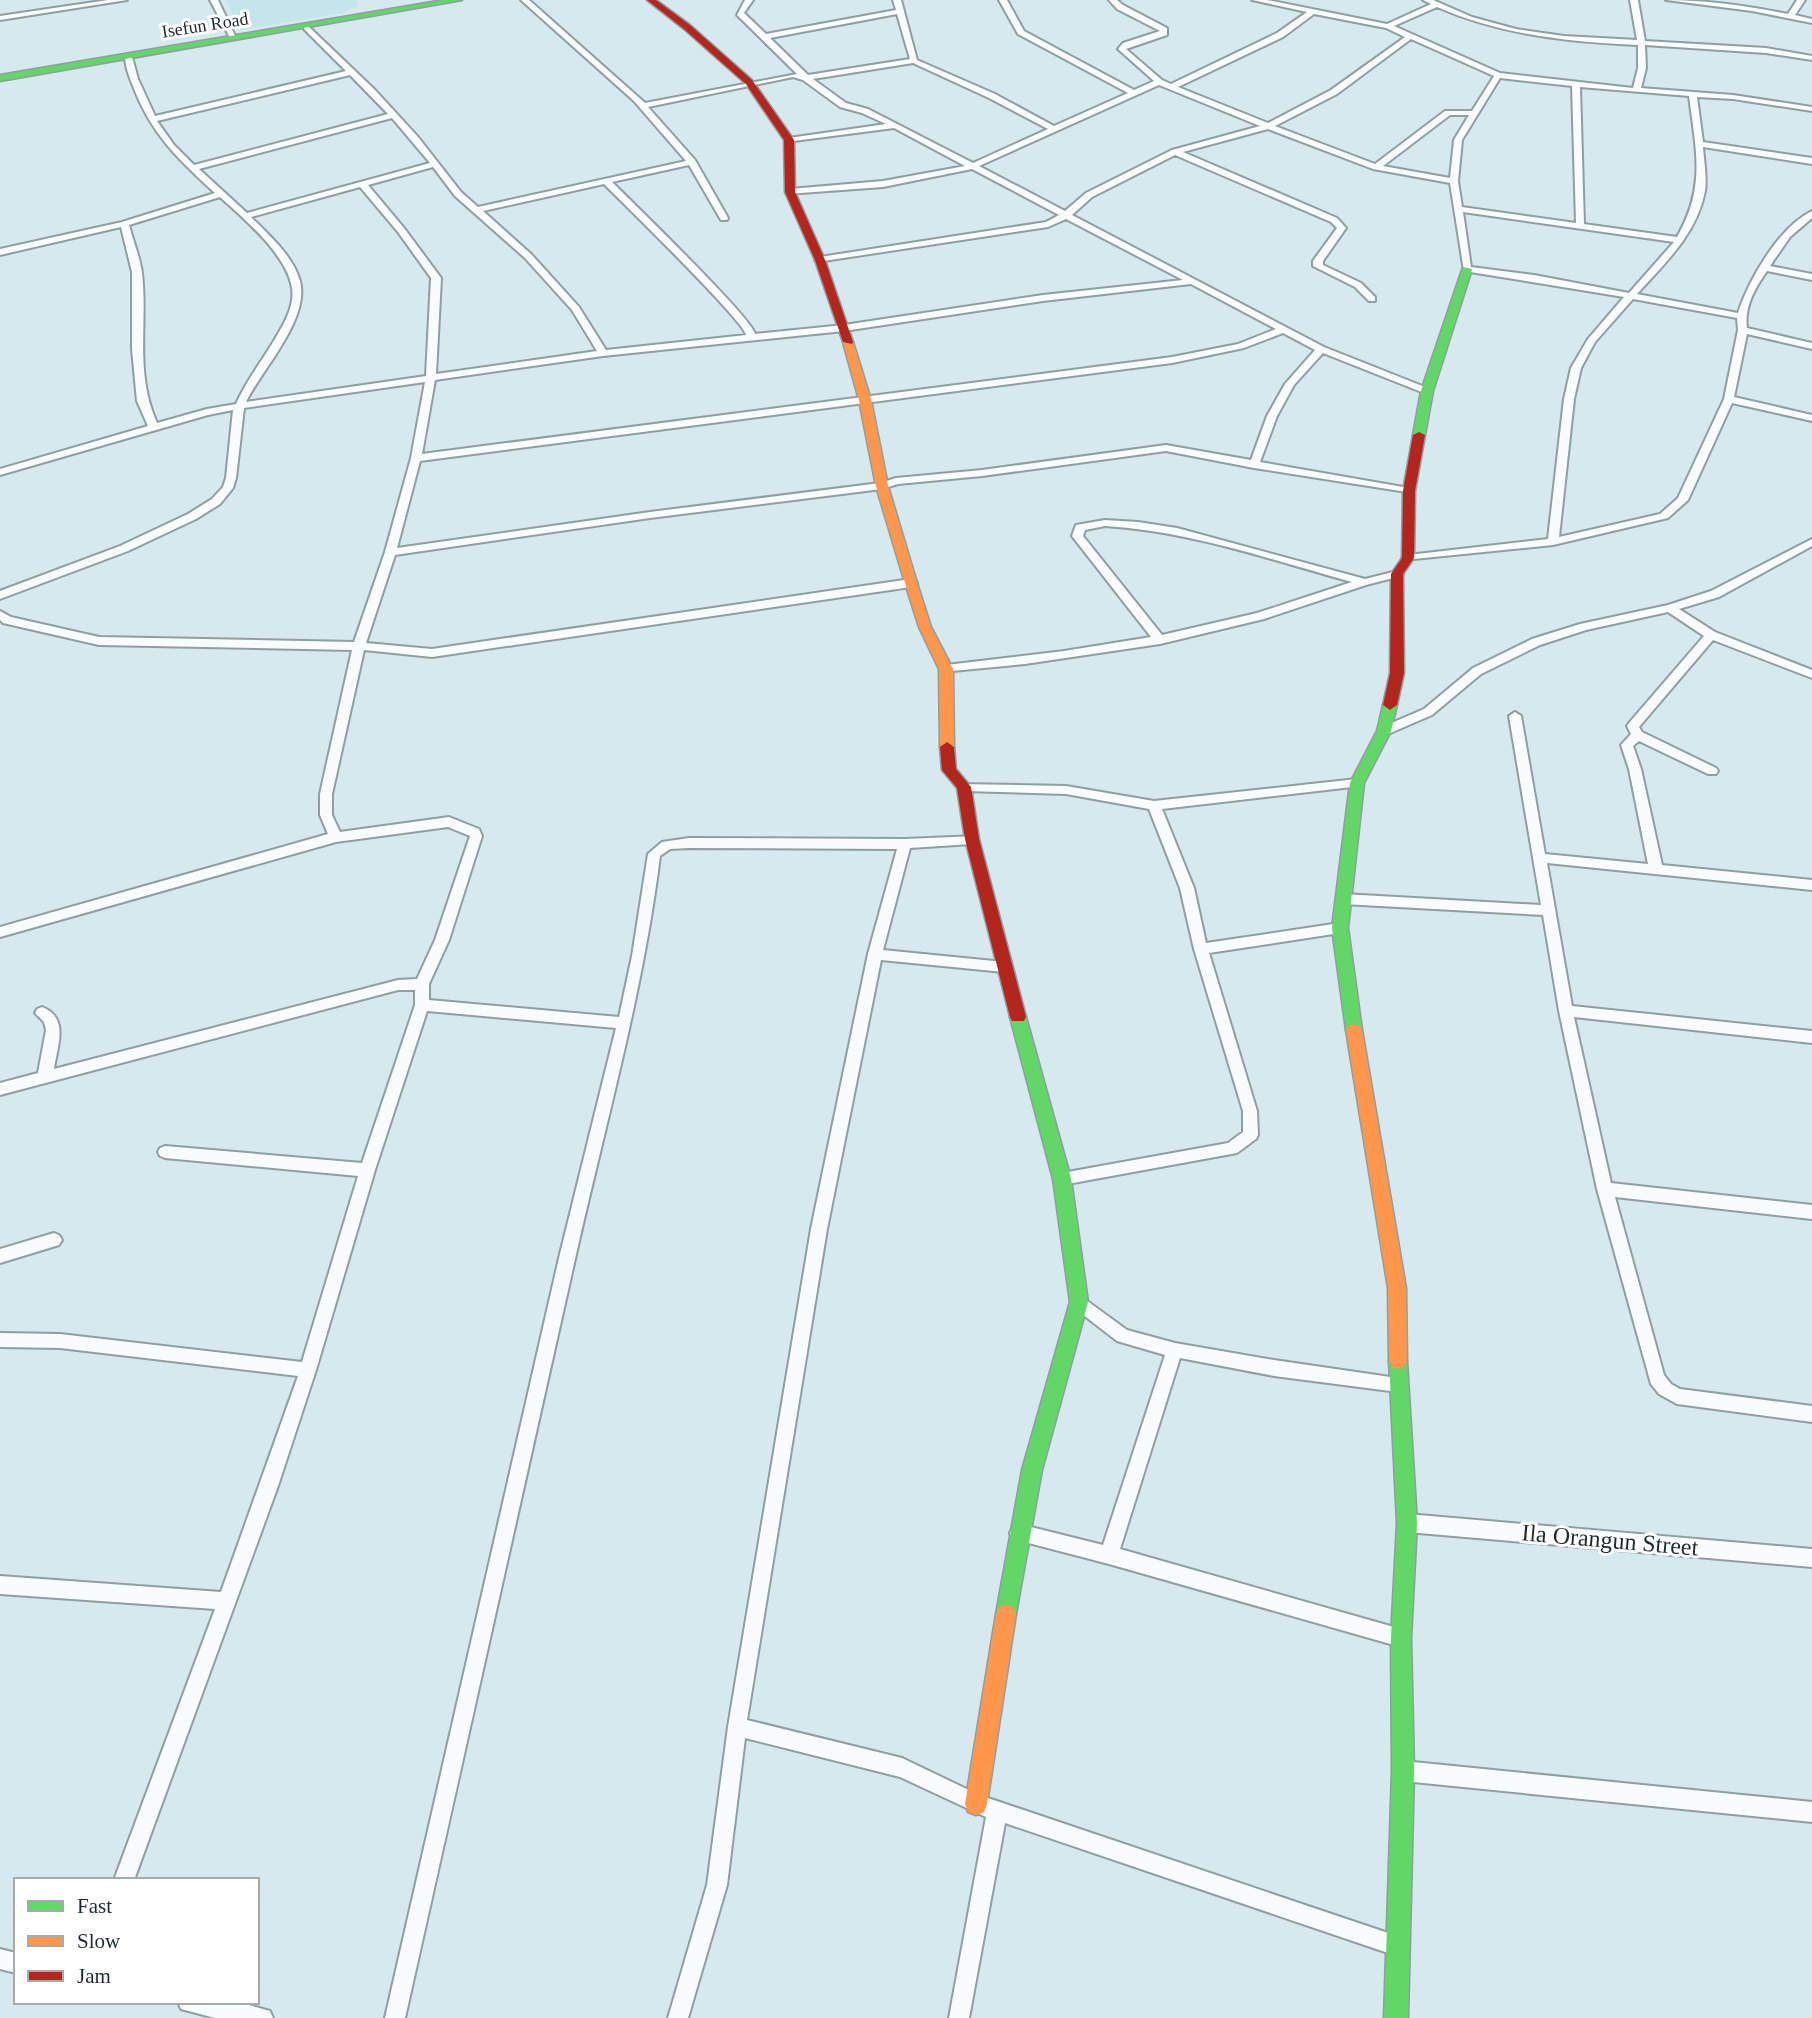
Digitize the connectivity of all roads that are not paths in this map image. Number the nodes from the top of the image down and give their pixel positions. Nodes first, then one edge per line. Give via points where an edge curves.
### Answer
1 (122, 0) edge
2 (214, 0) edge
3 (430, 0) edge
4 (458, 0) edge
5 (525, 0) edge
6 (650, 0) edge
7 (749, 0) edge
8 (897, 0) edge
9 (1003, 0) edge
10 (1113, 0) edge
11 (1256, 0) edge
12 (1427, 0) edge
13 (1634, 0) edge
14 (1670, 0) edge
15 (1801, 0) edge
16 (1692, 1) edge
17 (1295, 3) edge
18 (1435, 5) junction
19 (901, 10) junction
20 (1313, 11) junction
21 (1791, 15) junction
22 (0, 18) edge
23 (1812, 21) edge
24 (1388, 26) junction
25 (307, 27) junction
26 (233, 36) junction
27 (1411, 36) junction
28 (764, 37) junction
29 (1642, 43) junction
30 (128, 57) junction
31 (1812, 58) edge
32 (914, 61) junction
33 (351, 72) junction
34 (0, 75) edge
35 (1498, 75) junction
36 (806, 78) junction
37 (749, 82) junction
38 (1159, 82) junction
39 (1576, 84) junction
40 (1172, 87) junction
41 (1636, 90) junction
42 (1693, 93) junction
43 (1135, 94) junction
44 (645, 105) junction
45 (1812, 109) edge
46 (1473, 113) junction
47 (391, 116) junction
48 (154, 119) junction
49 (894, 125) junction
50 (1268, 126) junction
51 (1055, 130) junction
52 (789, 140) junction
53 (1699, 144) junction
54 (1175, 152) junction
55 (1812, 161) edge
56 (692, 162) junction
57 (432, 165) junction
58 (971, 167) junction
59 (1376, 167) junction
60 (192, 168) junction
61 (606, 181) junction
62 (1454, 181) junction
63 (362, 184) junction
64 (790, 192) junction
65 (221, 194) junction
66 (1458, 209) junction
67 (476, 210) junction
68 (1812, 214) edge
69 (1066, 215) junction
70 (245, 216) junction
71 (724, 218) dead end
72 (124, 223) junction
73 (1580, 224) junction
74 (1680, 240) junction
75 (0, 251) edge
76 (820, 260) junction
77 (1765, 268) junction
78 (1466, 269) junction
79 (1812, 277) edge
80 (1190, 282) junction
81 (1630, 296) junction
82 (1372, 299) dead end
83 (1741, 316) junction
84 (844, 328) junction
85 (1285, 329) junction
86 (1743, 330) junction
87 (751, 337) junction
88 (1812, 346) edge
89 (1321, 348) junction
90 (603, 353) junction
91 (432, 377) junction
92 (1427, 391) junction
93 (1729, 399) junction
94 (865, 400) junction
95 (240, 406) junction
96 (1812, 418) edge
97 (154, 427) junction
98 (416, 458) junction
99 (1254, 465) junction
100 (0, 472) edge
101 (882, 486) junction
102 (1409, 491) junction
103 (1553, 542) junction
104 (1812, 542) edge
105 (390, 552) junction
106 (1408, 558) junction
107 (1397, 574) junction
108 (1363, 582) junction
109 (911, 583) junction
110 (0, 595) edge
111 (1671, 608) junction
112 (0, 615) edge
113 (1711, 635) junction
114 (1160, 640) junction
115 (359, 646) junction
116 (946, 669) junction
117 (1812, 674) edge
118 (1515, 716) dead end
119 (1384, 731) junction
120 (1637, 735) junction
121 (1712, 771) dead end
122 (1357, 783) junction
123 (964, 787) junction
124 (1154, 805) junction
125 (336, 837) junction
126 (972, 839) junction
127 (905, 844) junction
128 (1540, 858) junction
129 (1656, 869) junction
130 (1812, 885) edge
131 (1343, 899) junction
132 (1548, 910) junction
133 (1340, 928) junction
134 (0, 932) edge
135 (1201, 949) junction
136 (875, 954) junction
137 (1004, 967) junction
138 (422, 984) junction
139 (422, 1005) junction
140 (1566, 1012) junction
141 (42, 1013) dead end
142 (625, 1023) junction
143 (1812, 1037) edge
144 (45, 1077) junction
145 (0, 1089) edge
146 (165, 1152) dead end
147 (367, 1170) junction
148 (1062, 1179) junction
149 (1605, 1189) junction
150 (1812, 1212) edge
151 (54, 1240) dead end
152 (0, 1256) edge
153 (1079, 1301) junction
154 (0, 1340) edge
155 (1175, 1350) junction
156 (308, 1370) junction
157 (1398, 1384) junction
158 (1812, 1414) edge
159 (1407, 1523) junction
160 (1019, 1533) junction
161 (1109, 1555) junction
162 (1812, 1558) edge
163 (0, 1586) edge
164 (225, 1601) junction
165 (1401, 1638) junction
166 (737, 1727) junction
167 (1403, 1771) junction
168 (976, 1804) junction
169 (997, 1812) junction
170 (1812, 1812) edge
171 (125, 1878) edge
172 (1397, 1946) junction
173 (197, 2004) edge
174 (263, 2018) edge
175 (395, 2018) edge
176 (677, 2018) edge
177 (960, 2018) edge
178 (1396, 2018) edge

1 - 22 street
2 - 26 street
3 - 26 street, Isefun Road
4 - 25 street, Isefun Road
5 - 44 street
6 - 37 street
7 - 28 street via 740,13
8 - 19 street
9 - 43 street via 1021,32
10 - 38 street via 1164,30 1122,49
11 - 17 street
12 - 18 street
13 - 29 street
14 - 16 street
15 - 21 street
16 - 21 street
17 - 20 street
18 - 24 street
18 - 29 street via 1515,30
19 - 28 street
19 - 32 street
20 - 24 street
20 - 40 street via 1280,35
21 - 23 street
24 - 27 street
25 - 30 street, Isefun Road
25 - 33 street
26 - 34 street, Isefun Road
27 - 35 street
27 - 50 street via 1334,92
28 - 36 street
29 - 31 street
29 - 41 street via 1643,75
30 - 34 street, Isefun Road
30 - 48 street
32 - 36 street
32 - 51 street
33 - 47 street
33 - 48 street
35 - 39 street
35 - 46 street
36 - 37 street via 793,75
36 - 49 street via 843,105
37 - 44 street
37 - 52 street
38 - 40 street
38 - 43 street
39 - 41 street
39 - 73 street
40 - 50 street
41 - 42 street
42 - 45 street
42 - 53 street
43 - 51 street
44 - 56 street
46 - 59 street via 1448,113
46 - 62 street via 1458,140
47 - 57 street via 415,139
47 - 60 street
48 - 60 street
49 - 52 street
49 - 58 street
50 - 54 street
50 - 59 street
51 - 58 street
52 - 64 street
53 - 55 street
53 - 74 street via 1701,188 1694,215
54 - 69 street via 1089,195
54 - 82 street via 1334,220 1342,228 1318,266 1359,285
56 - 61 street
56 - 71 street
57 - 63 street
57 - 67 street
58 - 64 street via 883,184
58 - 69 street
59 - 62 street
60 - 65 street
61 - 67 street
61 - 87 street via 728,304 750,329
62 - 66 street
63 - 70 street
63 - 91 street via 436,278
64 - 76 street
65 - 70 street
65 - 72 street
66 - 73 street
66 - 78 street
67 - 90 street via 528,256 576,309
68 - 77 street via 1787,235
69 - 76 street via 1048,224
69 - 80 street
70 - 95 street via 286,260 296,277 298,295 290,320
72 - 75 street
72 - 97 street via 137,272 142,401
73 - 74 street
74 - 81 street
76 - 84 street
77 - 79 street
77 - 83 street via 1751,288
78 - 81 street
78 - 92 street
80 - 84 street via 1043,298
80 - 85 street
81 - 83 street
81 - 103 street via 1591,341 1576,368
83 - 86 street
84 - 87 street
84 - 94 street
85 - 89 street
85 - 94 street via 1241,346 1172,360
86 - 88 street
86 - 93 street
87 - 90 street
89 - 92 street
89 - 99 street via 1290,384
90 - 91 street
91 - 95 street
91 - 98 street
92 - 102 street
93 - 96 street
93 - 103 street via 1676,509 1664,516
94 - 98 street
94 - 101 street
95 - 97 street
95 - 110 street via 228,490 215,505 131,546
97 - 100 street
98 - 105 street
99 - 101 street via 1166,447
99 - 102 street
101 - 105 street
101 - 109 street
102 - 106 street
103 - 106 street
104 - 111 street via 1715,594
105 - 115 street
106 - 107 street
107 - 108 street
107 - 119 street via 1398,673
108 - 114 street via 1260,616
108 - 114 street via 1181,533 1123,523 1094,522 1080,527 1077,536
109 - 115 street via 432,653
109 - 116 street via 925,627
111 - 113 street
111 - 119 street via 1536,642 1477,671 1428,712
112 - 115 street via 99,641
113 - 117 street
113 - 120 street via 1634,724
114 - 116 street
115 - 125 street via 326,794 326,815
116 - 123 street via 949,770
118 - 128 street
119 - 122 street
120 - 121 street
120 - 129 street via 1627,746
122 - 124 street
122 - 131 street
123 - 124 street via 1066,790
123 - 126 street
124 - 135 street via 1187,888
125 - 134 street
125 - 138 street via 449,822 474,832 442,940
126 - 127 street
126 - 137 street
127 - 136 street
127 - 142 street via 689,843 667,845 654,853
128 - 129 street
128 - 132 street
129 - 130 street
131 - 132 street
131 - 133 street
132 - 140 street
133 - 135 street
133 - 157 street via 1397,1288
135 - 148 street via 1250,1111 1251,1135 1232,1149
136 - 137 street
136 - 166 street via 819,1229
137 - 148 street
138 - 139 street
138 - 144 street via 398,985
139 - 142 street
139 - 147 street
140 - 143 street
140 - 149 street
141 - 144 street via 51,1019 53,1030
142 - 175 street
144 - 145 street
146 - 147 street
147 - 156 street
148 - 153 street
149 - 150 street
149 - 158 street via 1657,1379 1665,1389 1677,1396
151 - 152 street
153 - 155 street via 1123,1336
153 - 160 street
154 - 156 street via 60,1341
155 - 157 street
155 - 161 street
156 - 164 street
157 - 159 street
159 - 162 street, Ila Orangun Street
159 - 165 street
160 - 161 street
160 - 168 street
161 - 165 street
163 - 164 street
164 - 171 street
165 - 167 street
166 - 168 street via 902,1768
166 - 176 street via 717,1885
167 - 170 street
167 - 172 street
168 - 169 street
169 - 172 street
169 - 177 street
172 - 178 street
173 - 174 street

